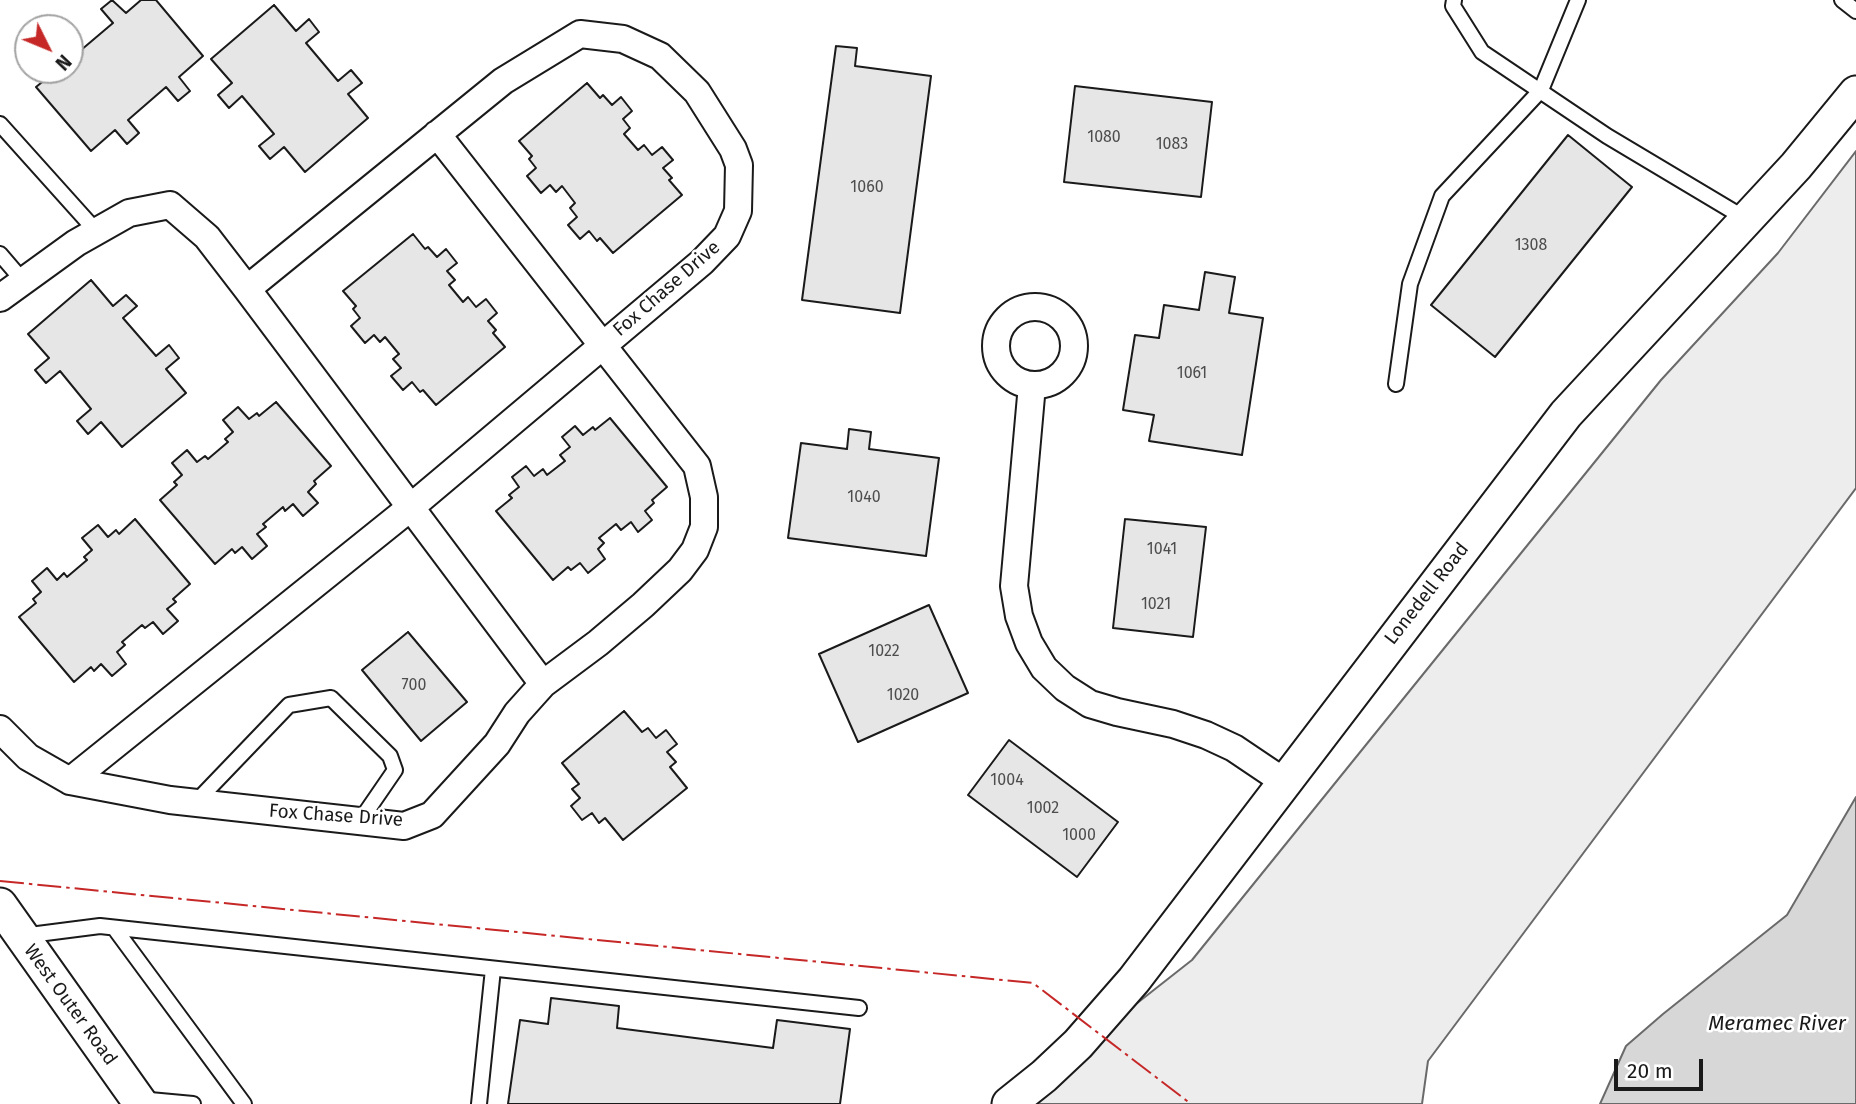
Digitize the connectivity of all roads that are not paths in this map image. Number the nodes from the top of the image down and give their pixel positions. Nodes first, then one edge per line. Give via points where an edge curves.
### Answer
1 (1454, 0) edge
2 (1578, 0) edge
3 (1842, 0) edge
4 (1856, 10) edge
5 (1541, 90) junction
6 (1856, 93) edge
7 (0, 124) edge
8 (437, 134) junction
9 (1747, 220) junction
10 (97, 232) junction
11 (0, 254) edge
12 (24, 282) junction
13 (247, 289) junction
14 (0, 298) edge
15 (603, 345) junction
16 (1396, 384) dead end
17 (1032, 385) dead end
18 (411, 508) junction
19 (543, 684) junction
20 (0, 729) edge
21 (70, 781) junction
22 (1283, 781) junction
23 (195, 803) junction
24 (360, 821) junction
25 (0, 905) edge
26 (116, 929) junction
27 (21, 936) junction
28 (493, 969) junction
29 (859, 1008) dead end
30 (139, 1101) edge
31 (194, 1104) edge
32 (244, 1104) edge
33 (479, 1104) edge
34 (1009, 1104) edge

1 - 5 lane via 1453,6 1482,52
2 - 5 lane
3 - 4 lane
5 - 9 lane via 1607,136
5 - 16 lane via 1442,197 1410,284
6 - 9 street, Lonedell Road
7 - 10 lane
8 - 13 street, Fox Chase Drive
8 - 15 street, Fox Chase Drive
8 - 15 street, Fox Chase Drive via 503,81 580,34 623,39 660,56 697,92 739,165 737,211 727,236 702,262
9 - 22 street, Lonedell Road via 1566,414
10 - 12 street
10 - 13 street via 129,213 170,205 207,237
11 - 12 lane
12 - 14 street
13 - 18 street
15 - 18 street, Fox Chase Drive
15 - 19 street, Fox Chase Drive via 697,466 704,527 680,570 598,643
17 - 22 street via 1014,586 1018,616 1044,668 1090,704 1206,735
18 - 19 street
18 - 21 street, Fox Chase Drive
19 - 24 street, Fox Chase Drive via 497,744 432,815 404,825
20 - 21 street, Fox Chase Drive via 28,757
21 - 23 street, Fox Chase Drive
22 - 34 street, Lonedell Road via 1110,1008 1061,1060
23 - 24 street, Fox Chase Drive
23 - 24 lane via 289,705 331,698 390,756 395,770
25 - 27 street, West Outer Road
26 - 27 lane via 100,926
26 - 28 lane
26 - 32 lane
27 - 30 street, West Outer Road
28 - 29 lane
28 - 33 lane
30 - 31 lane

